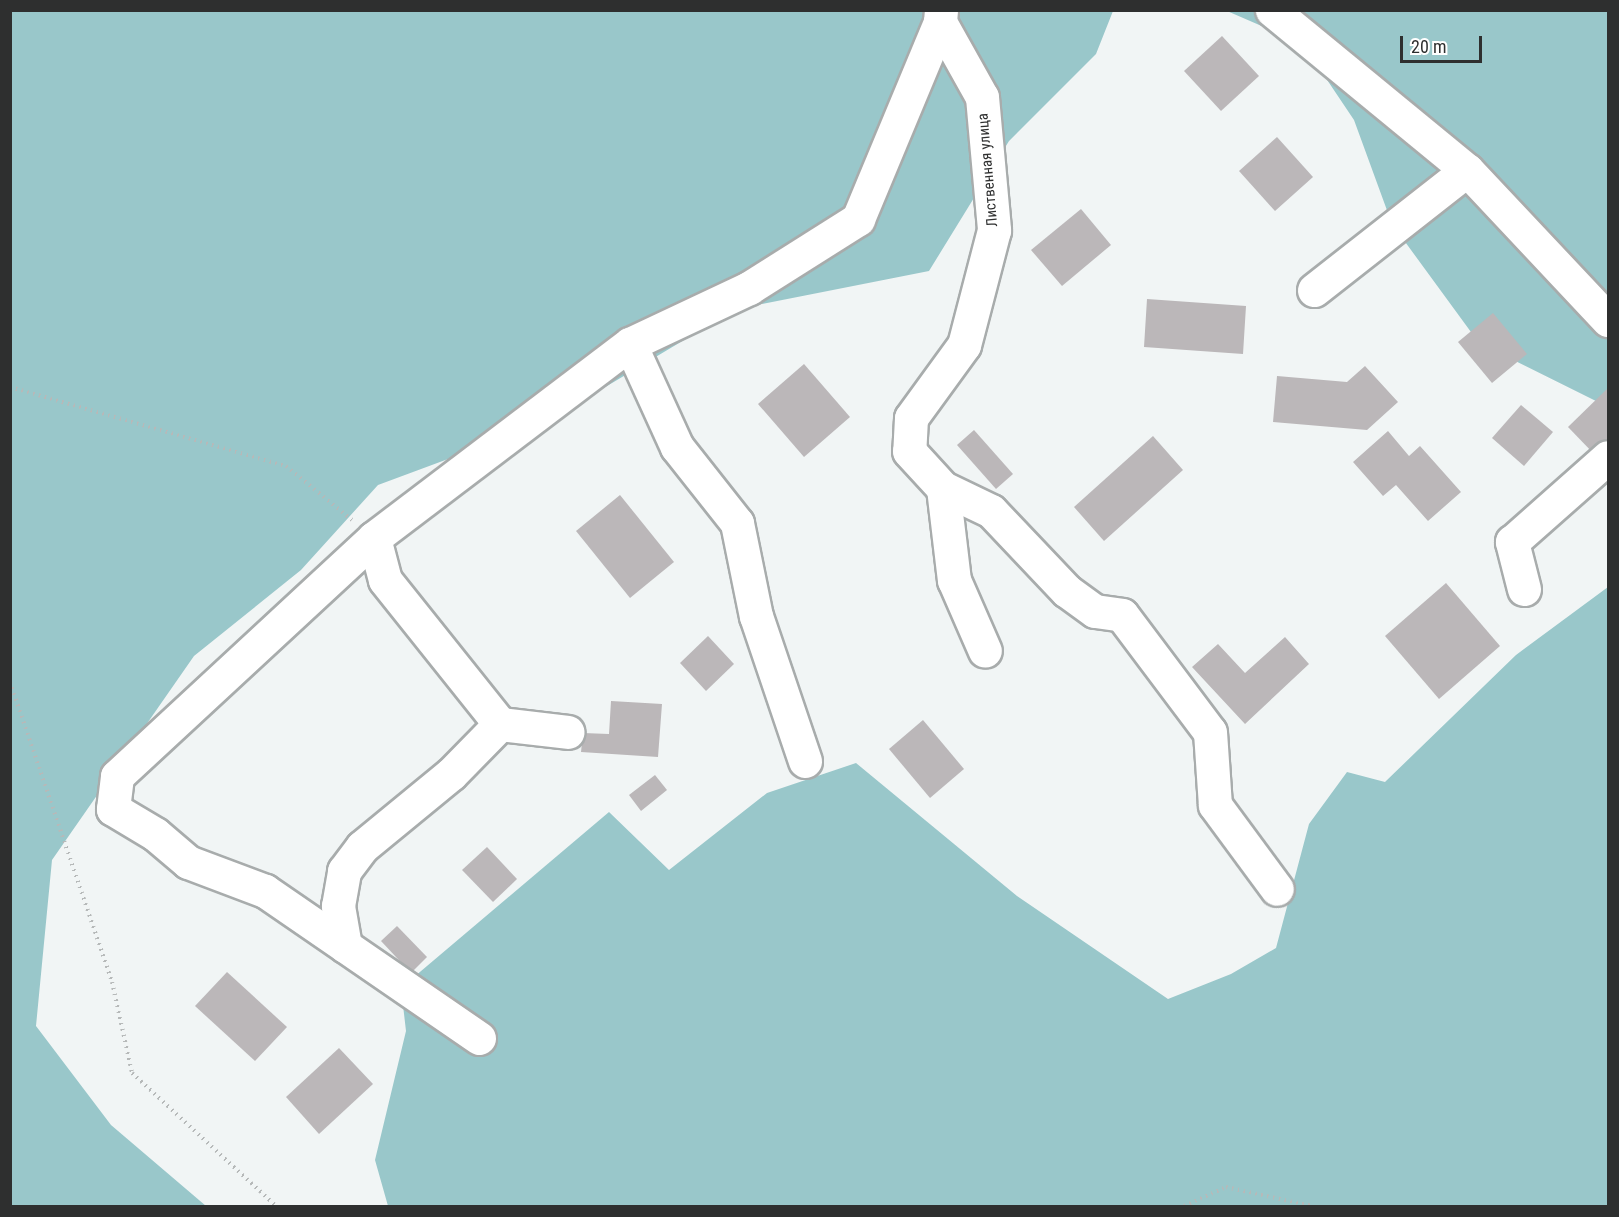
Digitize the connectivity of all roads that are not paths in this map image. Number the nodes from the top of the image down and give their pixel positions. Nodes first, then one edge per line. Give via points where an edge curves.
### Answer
1 (1272, 10) edge
2 (940, 16) edge
3 (1467, 170) junction
4 (1314, 290) dead end
5 (1608, 320) edge
6 (630, 344) junction
7 (1608, 457) edge
8 (943, 488) junction
9 (374, 538) junction
10 (1524, 589) dead end
11 (985, 651) dead end
12 (500, 724) junction
13 (568, 732) dead end
14 (805, 761) dead end
15 (1277, 889) dead end
16 (345, 946) junction
17 (479, 1038) dead end

1 - 3 street
2 - 6 street via 858,219 749,288
2 - 8 street, Лиственная улица via 982,97 994,231 963,345 911,418 909,451
3 - 4 street
3 - 5 street
6 - 9 street
6 - 14 street via 677,447 737,523 756,616
7 - 10 street via 1512,542
8 - 11 street via 954,580
8 - 15 street via 991,511 1067,591 1095,611 1122,615 1210,732 1215,805
9 - 12 street via 385,580
9 - 16 street via 117,776 113,809 155,834 188,862 266,891
12 - 13 street
12 - 16 street via 451,774 362,847 344,871 338,906
16 - 17 street

